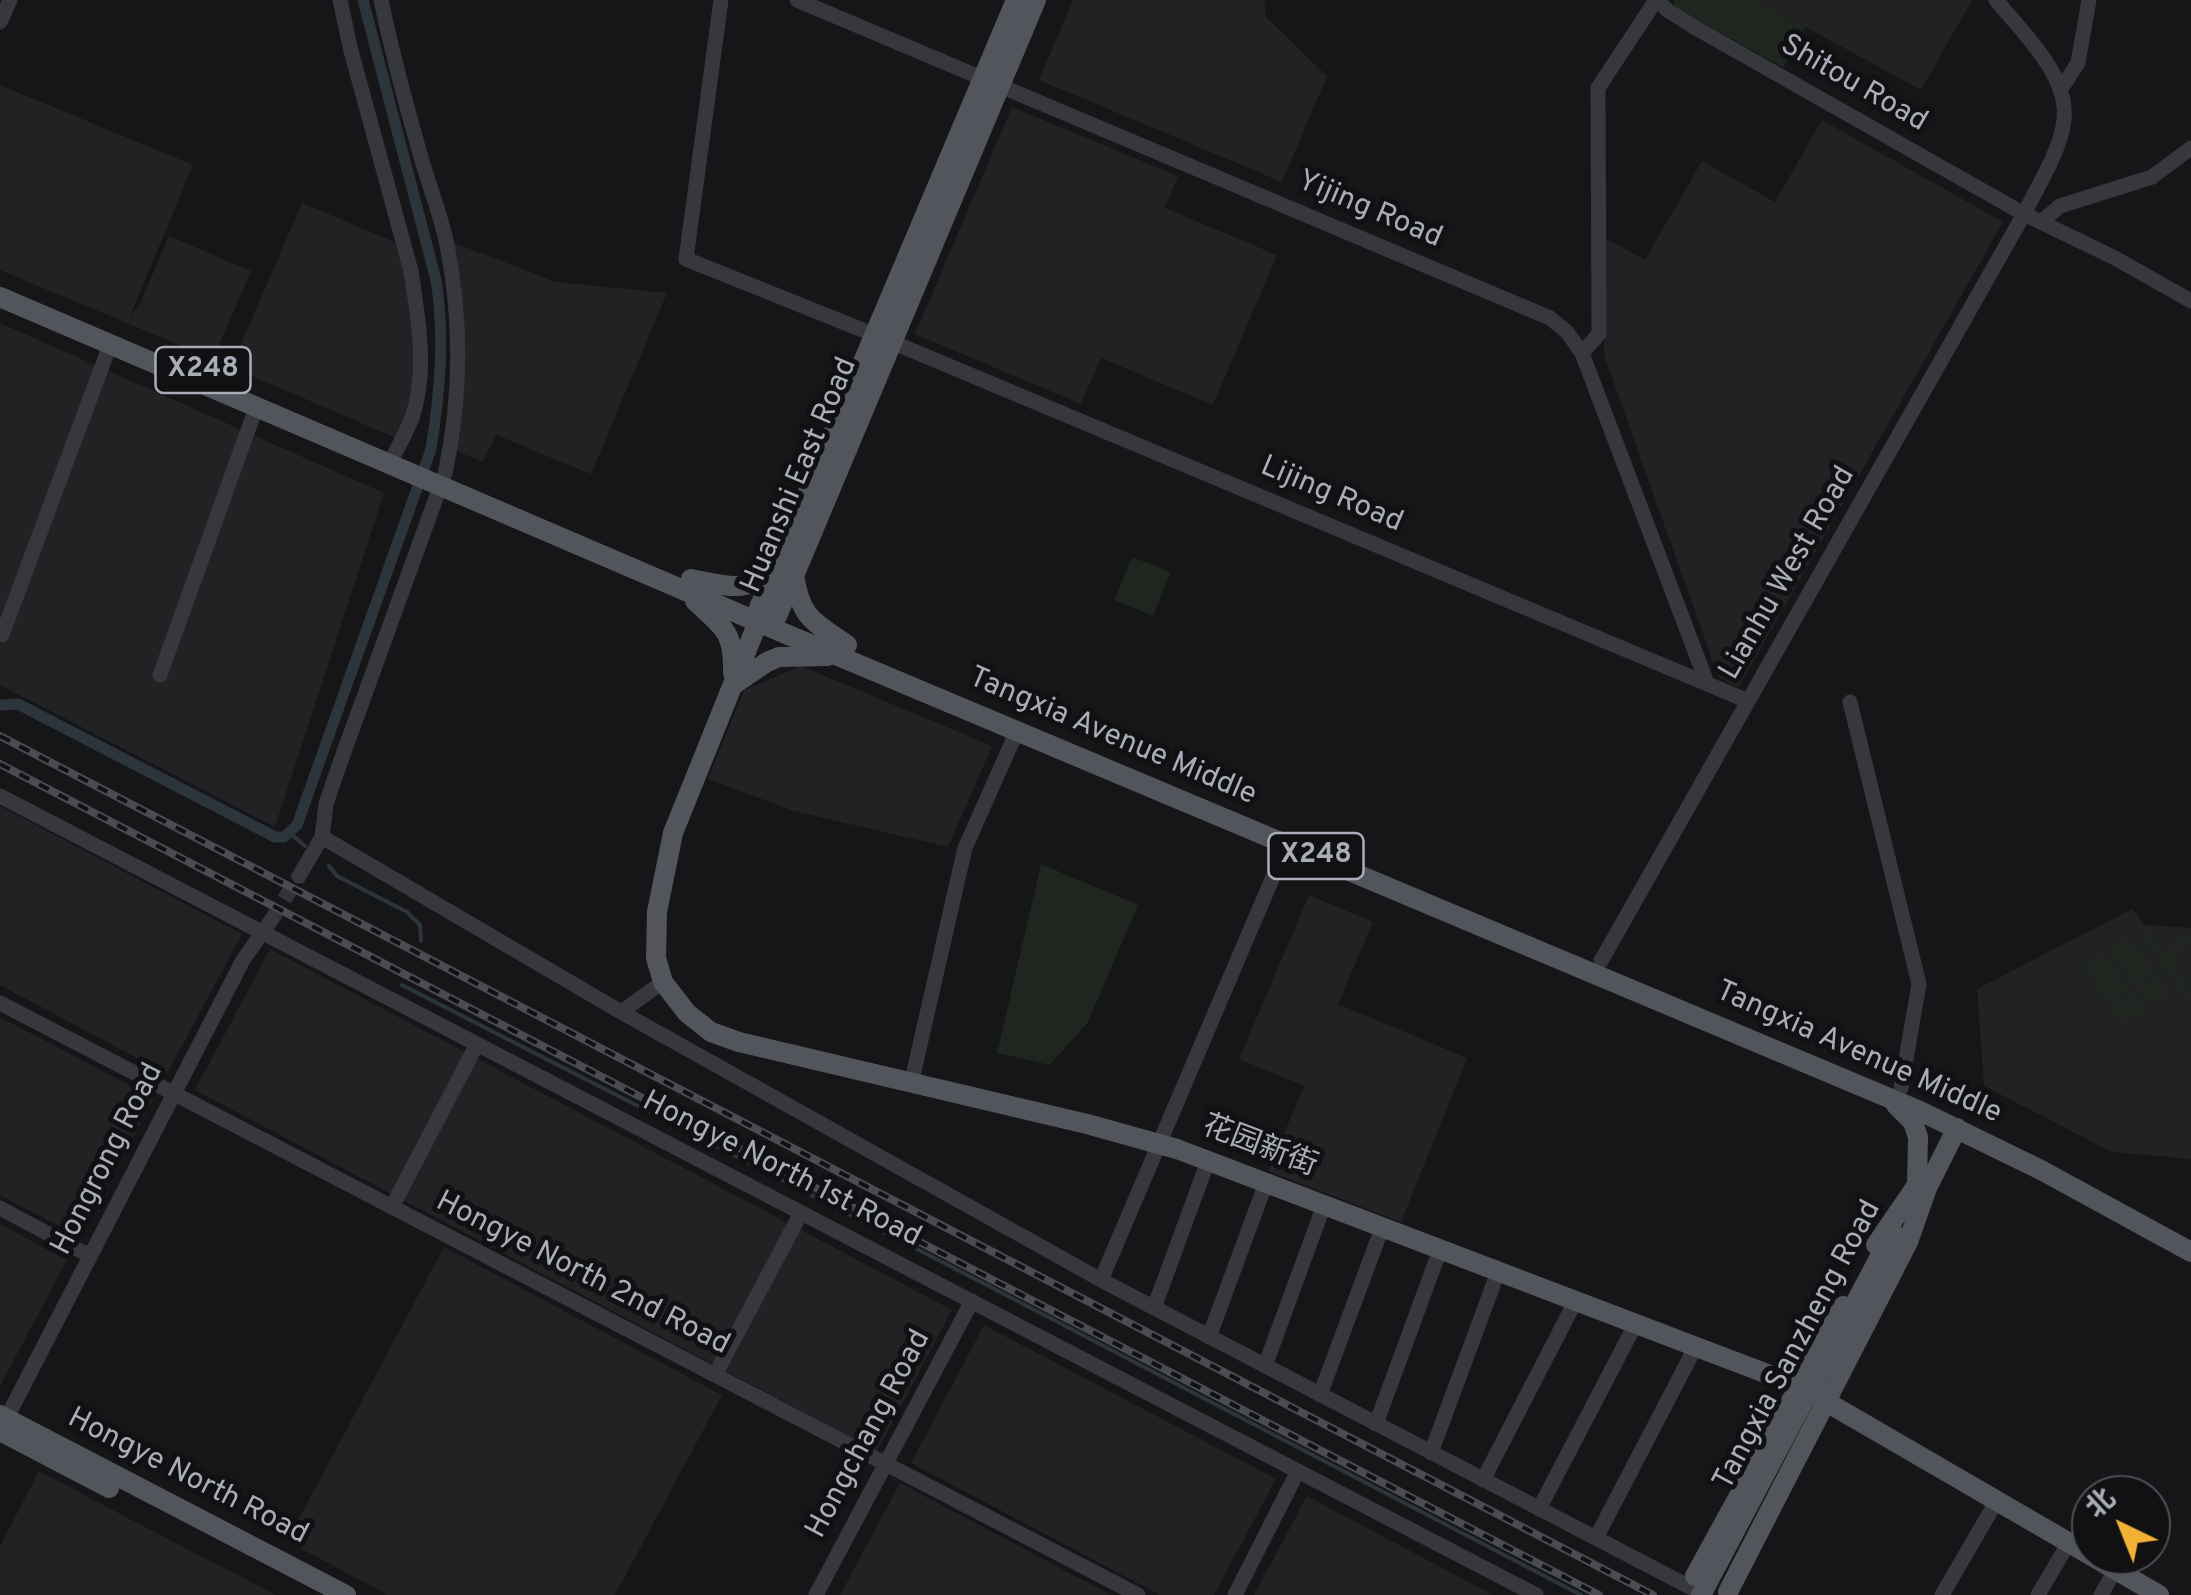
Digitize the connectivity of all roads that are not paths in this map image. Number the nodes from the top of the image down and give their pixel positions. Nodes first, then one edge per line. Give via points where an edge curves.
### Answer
1 (10, 0) edge
2 (340, 0) edge
3 (381, 0) edge
4 (720, 0) edge
5 (798, 0) edge
6 (1016, 0) edge
7 (1036, 0) edge
8 (1656, 0) edge
9 (1996, 0) edge
10 (2090, 0) edge
11 (0, 22) edge
12 (991, 83) junction
13 (2060, 90) junction
14 (2191, 148) edge
15 (2024, 214) junction
16 (2041, 222) junction
17 (0, 283) edge
18 (0, 297) edge
19 (2191, 301) edge
20 (883, 338) junction
21 (110, 345) junction
22 (1582, 353) junction
23 (256, 408) junction
24 (400, 460) junction
25 (438, 479) junction
26 (787, 566) junction
27 (687, 585) junction
28 (765, 615) junction
29 (2, 635) edge
30 (843, 651) junction
31 (160, 675) dead end
32 (1707, 683) junction
33 (733, 685) junction
34 (1748, 701) junction
35 (1850, 702) dead end
36 (1017, 731) junction
37 (0, 796) edge
38 (322, 838) junction
39 (1287, 844) junction
40 (299, 876) tunnel mouth
41 (267, 926) junction
42 (1601, 962) junction
43 (663, 982) junction
44 (0, 1003) edge
45 (620, 1012) junction
46 (477, 1044) junction
47 (911, 1084) junction
48 (1891, 1091) junction
49 (174, 1094) junction
50 (1952, 1126) junction
51 (1160, 1144) junction
52 (2002, 1150) junction
53 (1208, 1161) junction
54 (1266, 1183) junction
55 (1925, 1183) junction
56 (1324, 1206) junction
57 (392, 1207) junction
58 (0, 1208) edge
59 (802, 1213) junction
60 (1382, 1228) junction
61 (2191, 1238) edge
62 (1440, 1250) junction
63 (2191, 1252) edge
64 (90, 1256) junction
65 (1498, 1272) junction
66 (1101, 1280) junction
67 (972, 1301) junction
68 (1576, 1302) junction
69 (1154, 1308) junction
70 (1635, 1325) junction
71 (1209, 1337) junction
72 (1695, 1348) junction
73 (1264, 1366) junction
74 (715, 1375) junction
75 (1799, 1386) junction
76 (1320, 1395) junction
77 (1825, 1401) junction
78 (2, 1424) edge
79 (1376, 1424) junction
80 (1431, 1453) junction
81 (886, 1464) junction
82 (1298, 1471) junction
83 (1483, 1480) junction
84 (1996, 1502) junction
85 (1539, 1509) junction
86 (1596, 1538) junction
87 (2068, 1544) junction
88 (2071, 1546) edge
89 (2124, 1575) edge
90 (1708, 1591) edge
91 (316, 1595) edge
92 (346, 1595) edge
93 (816, 1595) edge
94 (1138, 1595) edge
95 (1235, 1595) edge
96 (1536, 1595) edge
97 (1942, 1595) edge
98 (2038, 1595) edge
99 (2159, 1595) edge

1 - 11 street
2 - 24 street via 416,306 420,384
3 - 25 street via 446,244 454,301 455,418
4 - 20 street, Lijing Road via 686,259
5 - 12 street, Yijing Road
6 - 12 main road, Huanshi East Road
7 - 12 main road, Huanshi East Road
8 - 15 street, Shitou Road
8 - 22 street via 1598,88 1599,334
9 - 13 street
10 - 13 street via 2078,63
12 - 20 main road, Huanshi East Road
12 - 22 street, Yijing Road via 1550,318
13 - 15 street, Lianhu West Road via 2064,121 2057,146
14 - 16 street via 2152,177 2060,206
15 - 16 street, Shitou Road
15 - 34 street, Lianhu West Road
16 - 19 street, Shitou Road
17 - 24 main road, Tangxia Avenue Middle / X248
18 - 21 main road, Tangxia Avenue Middle / X248
20 - 26 main road, Huanshi East Road
20 - 32 street, Lijing Road
21 - 23 main road, Tangxia Avenue Middle / X248
21 - 29 street
22 - 32 street, Yijing Road
23 - 24 main road, Tangxia Avenue Middle / X248
23 - 31 street
24 - 25 main road, Tangxia Avenue Middle / X248
25 - 27 main road, Tangxia Avenue Middle / X248
25 - 38 street via 326,804
26 - 27 main road via 746,586
26 - 28 main road, Huanshi East Road
26 - 30 main road via 807,616
27 - 28 main road, Tangxia Avenue Middle / X248
27 - 33 main road via 727,632
28 - 30 main road, Tangxia Avenue Middle / X248
28 - 33 main road
30 - 33 main road via 779,657
30 - 36 main road, Tangxia Avenue Middle / X248
30 - 42 main road, Tangxia Avenue Middle / X248
32 - 34 street, Lijing Road
33 - 43 main road via 673,833 657,912
34 - 42 street, Lianhu West Road
35 - 48 street via 1919,984
36 - 39 main road, Tangxia Avenue Middle / X248
36 - 47 street via 966,848
37 - 41 street, Hongye North 1st Road
38 - 40 street
38 - 45 street
39 - 48 main road, Tangxia Avenue Middle / X248
39 - 51 street
41 - 46 street, Hongye North 1st Road
41 - 49 street, Hongrong Road
42 - 48 main road, Tangxia Avenue Middle / X248
43 - 45 street
43 - 47 main road, 花园新街 via 711,1032
44 - 49 street, Hongye North 2nd Road
45 - 66 street
46 - 57 street
46 - 59 street, Hongye North 1st Road
47 - 51 main road, 花园新街
48 - 50 main road, Tangxia Avenue Middle / X248
48 - 55 main road via 1918,1137
48 - 61 main road, Tangxia Avenue Middle / X248 via 1971,1120
49 - 57 street, Hongye North 2nd Road
49 - 64 street, Hongrong Road
50 - 52 main road, Tangxia Avenue Middle / X248
50 - 55 main road, Tangxia Sanzheng Road
51 - 53 main road, 花园新街
51 - 66 street
52 - 55 main road via 1963,1151
52 - 63 main road, Tangxia Avenue Middle / X248
53 - 54 main road, 花园新街
53 - 69 street
54 - 56 main road, 花园新街
54 - 71 street
55 - 75 main road via 1886,1229
55 - 77 main road via 1908,1242
55 - 90 main road, Tangxia Sanzheng Road, bridge
56 - 60 main road, 花园新街
56 - 73 street
57 - 74 street, Hongye North 2nd Road
58 - 64 street
59 - 67 street, Hongye North 1st Road
59 - 74 street
60 - 62 main road, 花园新街
60 - 76 street
62 - 65 main road, 花园新街
62 - 79 street
64 - 78 street, Hongrong Road
65 - 68 main road, 花园新街
65 - 80 street
66 - 69 street
67 - 81 street, Hongchang Road
67 - 82 street, Hongye North 1st Road
68 - 70 main road, 花园新街
68 - 83 street
69 - 71 street
70 - 72 main road, 花园新街
70 - 85 street
71 - 73 street
72 - 75 main road, 花园新街
72 - 86 street
73 - 76 street
74 - 81 street, Hongye North 2nd Road
75 - 77 main road, 花园新街
75 - 90 main road
76 - 79 street
77 - 84 main road, 花园新街
77 - 90 main road
78 - 91 main road, Hongye North Road
78 - 92 main road, Hongye North Road
79 - 80 street
80 - 83 street
81 - 93 street, Hongchang Road
81 - 94 street, Hongye North 2nd Road
82 - 95 street
82 - 96 street, Hongye North 1st Road
83 - 85 street
84 - 87 main road, 花园新街
84 - 97 street
85 - 86 street
86 - 90 street
87 - 88 main road, 花园新街
87 - 98 street
89 - 99 main road, 花园新街

